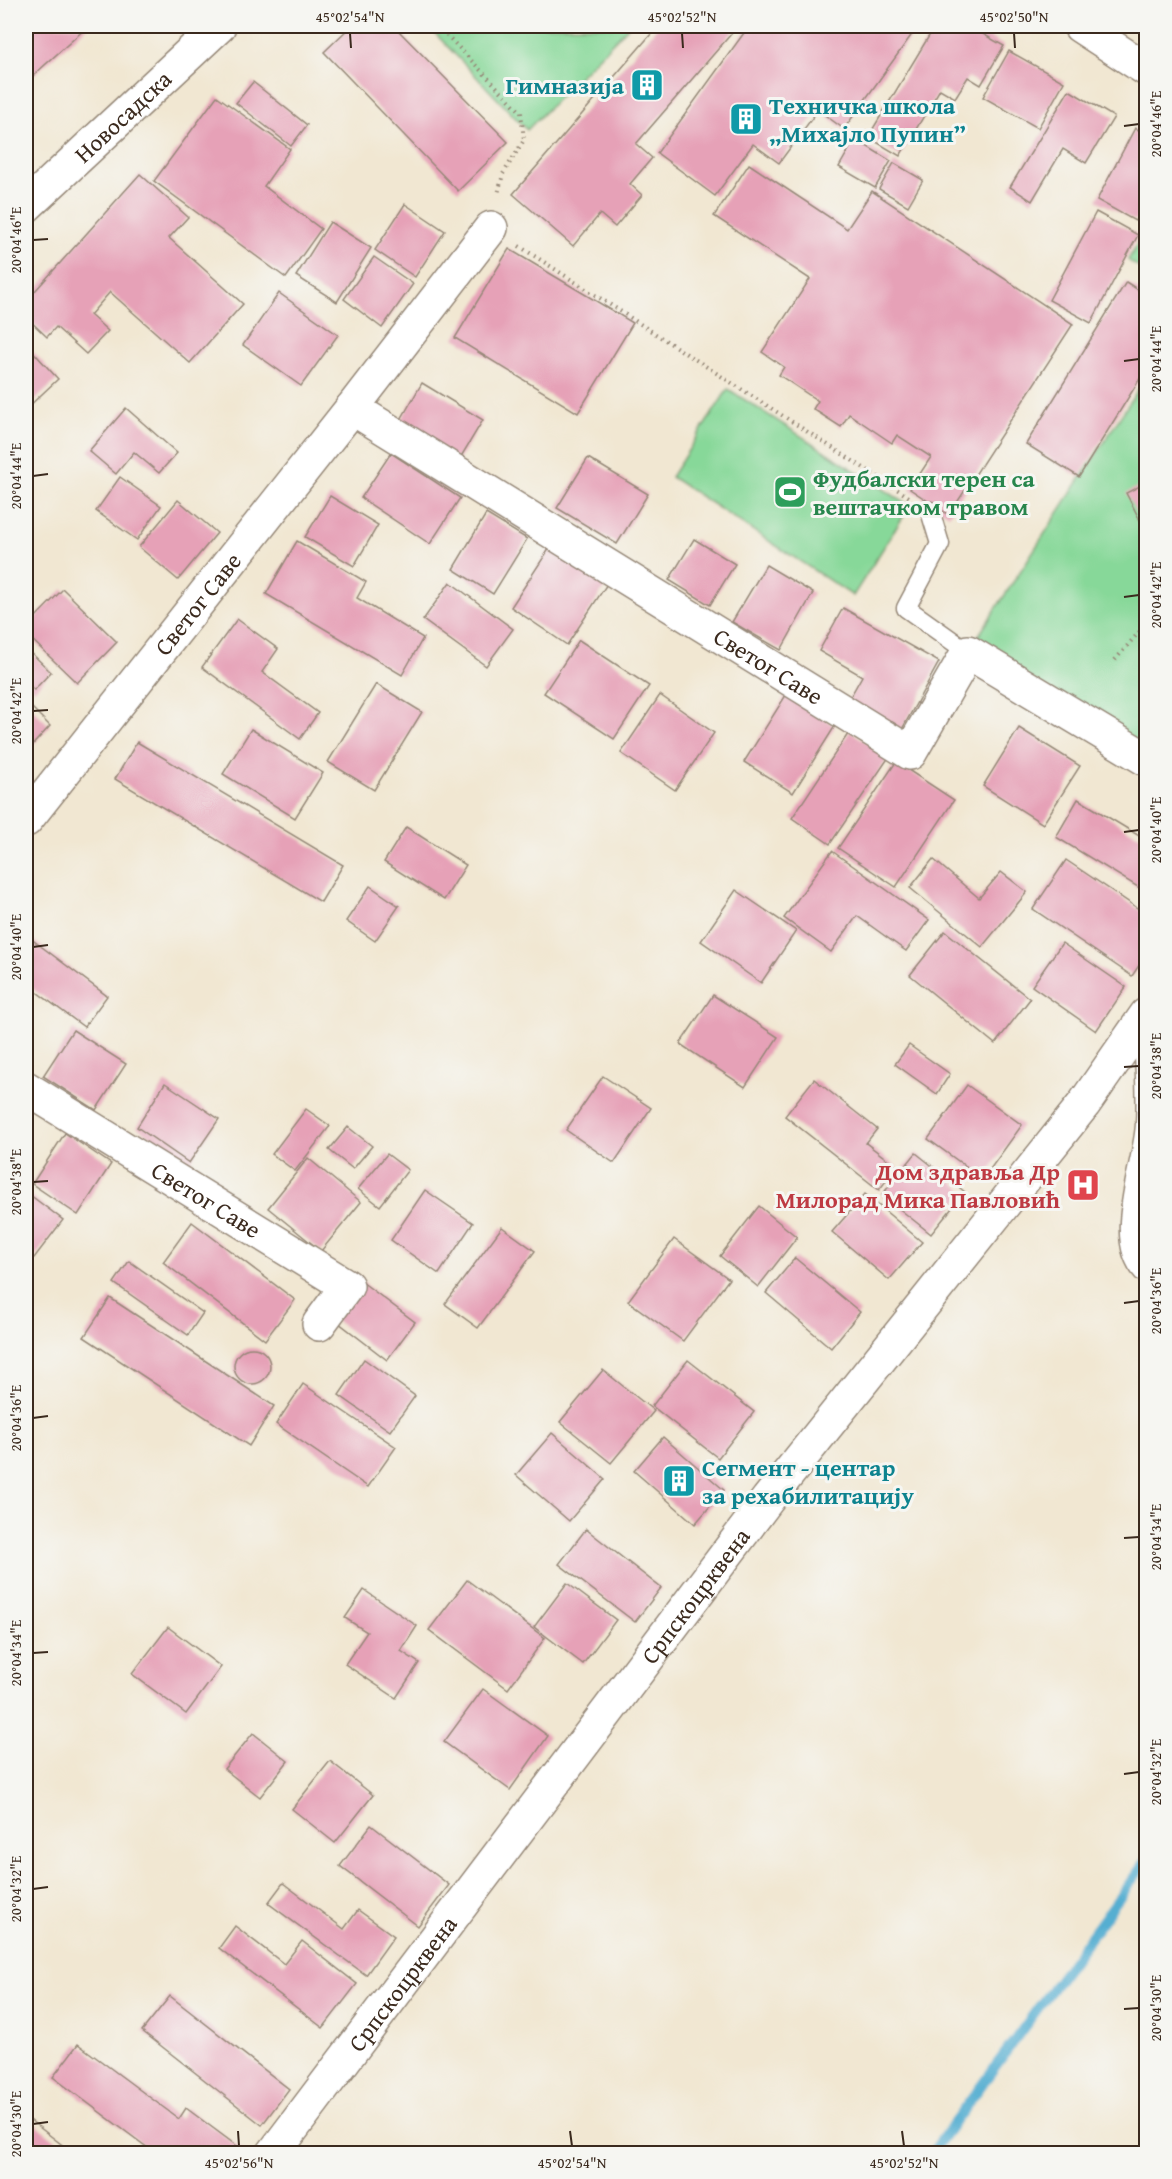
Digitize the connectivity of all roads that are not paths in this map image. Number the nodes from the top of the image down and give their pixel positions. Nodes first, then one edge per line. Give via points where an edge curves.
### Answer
1 (219, 26) edge
2 (1080, 26) edge
3 (1146, 69) edge
4 (26, 206) edge
5 (491, 228) road end
6 (352, 408) junction
7 (930, 511) road end
8 (968, 652) junction
9 (1146, 759) edge
10 (31, 800) edge
11 (1144, 1018) edge
12 (26, 1088) edge
13 (1146, 1275) edge
14 (319, 1324) dead end
15 (273, 2154) edge

1 - 4 street, Новосадска
2 - 3 street
5 - 6 street, Светог Саве
6 - 8 street, Светог Саве via 910,753
6 - 10 street, Светог Саве
7 - 8 lane via 940,544 906,608
8 - 9 street
11 - 13 lane via 1145,1127 1130,1223 1131,1248 1138,1268
11 - 15 street, Српскоцрквена via 1084,1104 768,1499
12 - 14 street, Светог Саве via 347,1286

